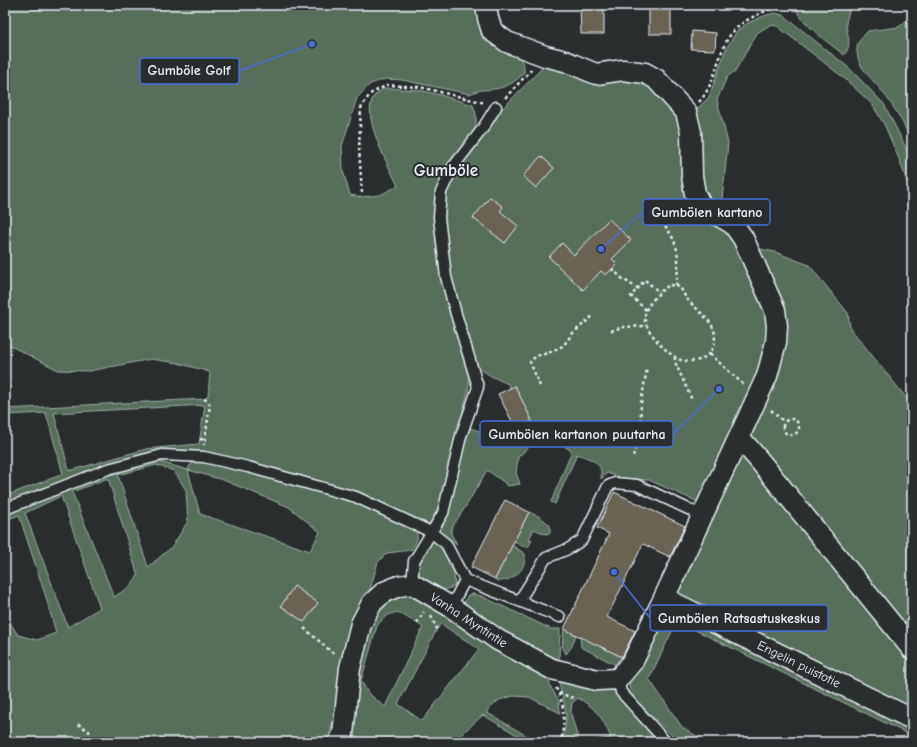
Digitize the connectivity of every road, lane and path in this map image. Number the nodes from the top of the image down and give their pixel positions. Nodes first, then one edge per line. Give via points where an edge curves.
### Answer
1 (486, 5) edge
2 (779, 6) edge
3 (545, 56) junction
4 (496, 107) junction
5 (686, 112) junction
6 (362, 193) dead end
7 (665, 226) dead end
8 (612, 269) dead end
9 (676, 286) junction
10 (638, 289) junction
11 (660, 292) junction
12 (646, 310) junction
13 (594, 314) dead end
14 (646, 326) junction
15 (611, 331) dead end
16 (675, 357) junction
17 (647, 368) dead end
18 (540, 386) dead end
19 (204, 399) dead end
20 (692, 400) dead end
21 (797, 420) joint
22 (739, 437) junction
23 (200, 440) dead end
24 (205, 440) junction
25 (633, 456) dead end
26 (204, 457) junction
27 (5, 509) edge
28 (701, 515) junction
29 (431, 532) junction
30 (466, 580) junction
31 (412, 584) junction
32 (664, 598) junction
33 (519, 601) junction
34 (451, 607) junction
35 (560, 617) dead end
36 (304, 628) dead end
37 (912, 650) edge
38 (350, 668) junction
39 (552, 668) junction
40 (618, 678) junction
41 (559, 693) junction
42 (575, 700) dead end
43 (912, 719) edge
44 (78, 724) dead end
45 (90, 742) edge
46 (339, 742) edge
47 (561, 742) edge
48 (666, 742) edge

1 - 3 street via 492,31 507,42
2 - 5 path via 755,15 731,34 706,95
3 - 4 path
3 - 5 street via 596,74 623,70 645,73 656,79
4 - 6 path via 420,87 387,85 370,94 361,108 359,148
4 - 29 lane via 453,168 441,192 439,217 446,277 478,387 461,436 443,513
5 - 22 street via 691,132 695,194 703,209 733,224 743,238 775,310 776,342 767,376
7 - 9 path via 675,241 678,254
8 - 10 path
9 - 11 path via 670,286
9 - 16 path via 680,287 687,299 711,325 714,338 713,348 704,359 692,361
10 - 11 path via 646,280
10 - 12 path via 631,296
11 - 12 path
12 - 14 path
13 - 18 path via 563,346 536,356 530,362
14 - 15 path via 623,327
14 - 16 path
16 - 20 path
17 - 25 path via 641,403 640,435
19 - 24 path via 210,405
21 - 21 path via 789,419 784,422 783,430 792,436 799,431 800,425
22 - 28 street
22 - 37 street
23 - 24 path
24 - 26 path
26 - 27 lane via 162,454 108,469
26 - 29 lane via 356,497
28 - 32 street
28 - 33 lane via 637,485 615,483 608,486 582,540 546,558
29 - 30 lane via 446,544
29 - 31 lane via 414,561
30 - 33 lane
30 - 34 lane
31 - 34 street, Vanha Myntintie
31 - 38 street via 384,592 372,603 361,624
32 - 40 street via 633,661
32 - 43 street, Engelin puistotie
33 - 35 lane
34 - 39 street, Vanha Myntintie via 498,640
36 - 38 path
38 - 46 street via 343,734
39 - 40 street, Vanha Myntintie via 597,680
39 - 41 path via 551,680
40 - 48 lane via 621,692
41 - 42 path
41 - 47 path via 564,718
44 - 45 path via 89,731

